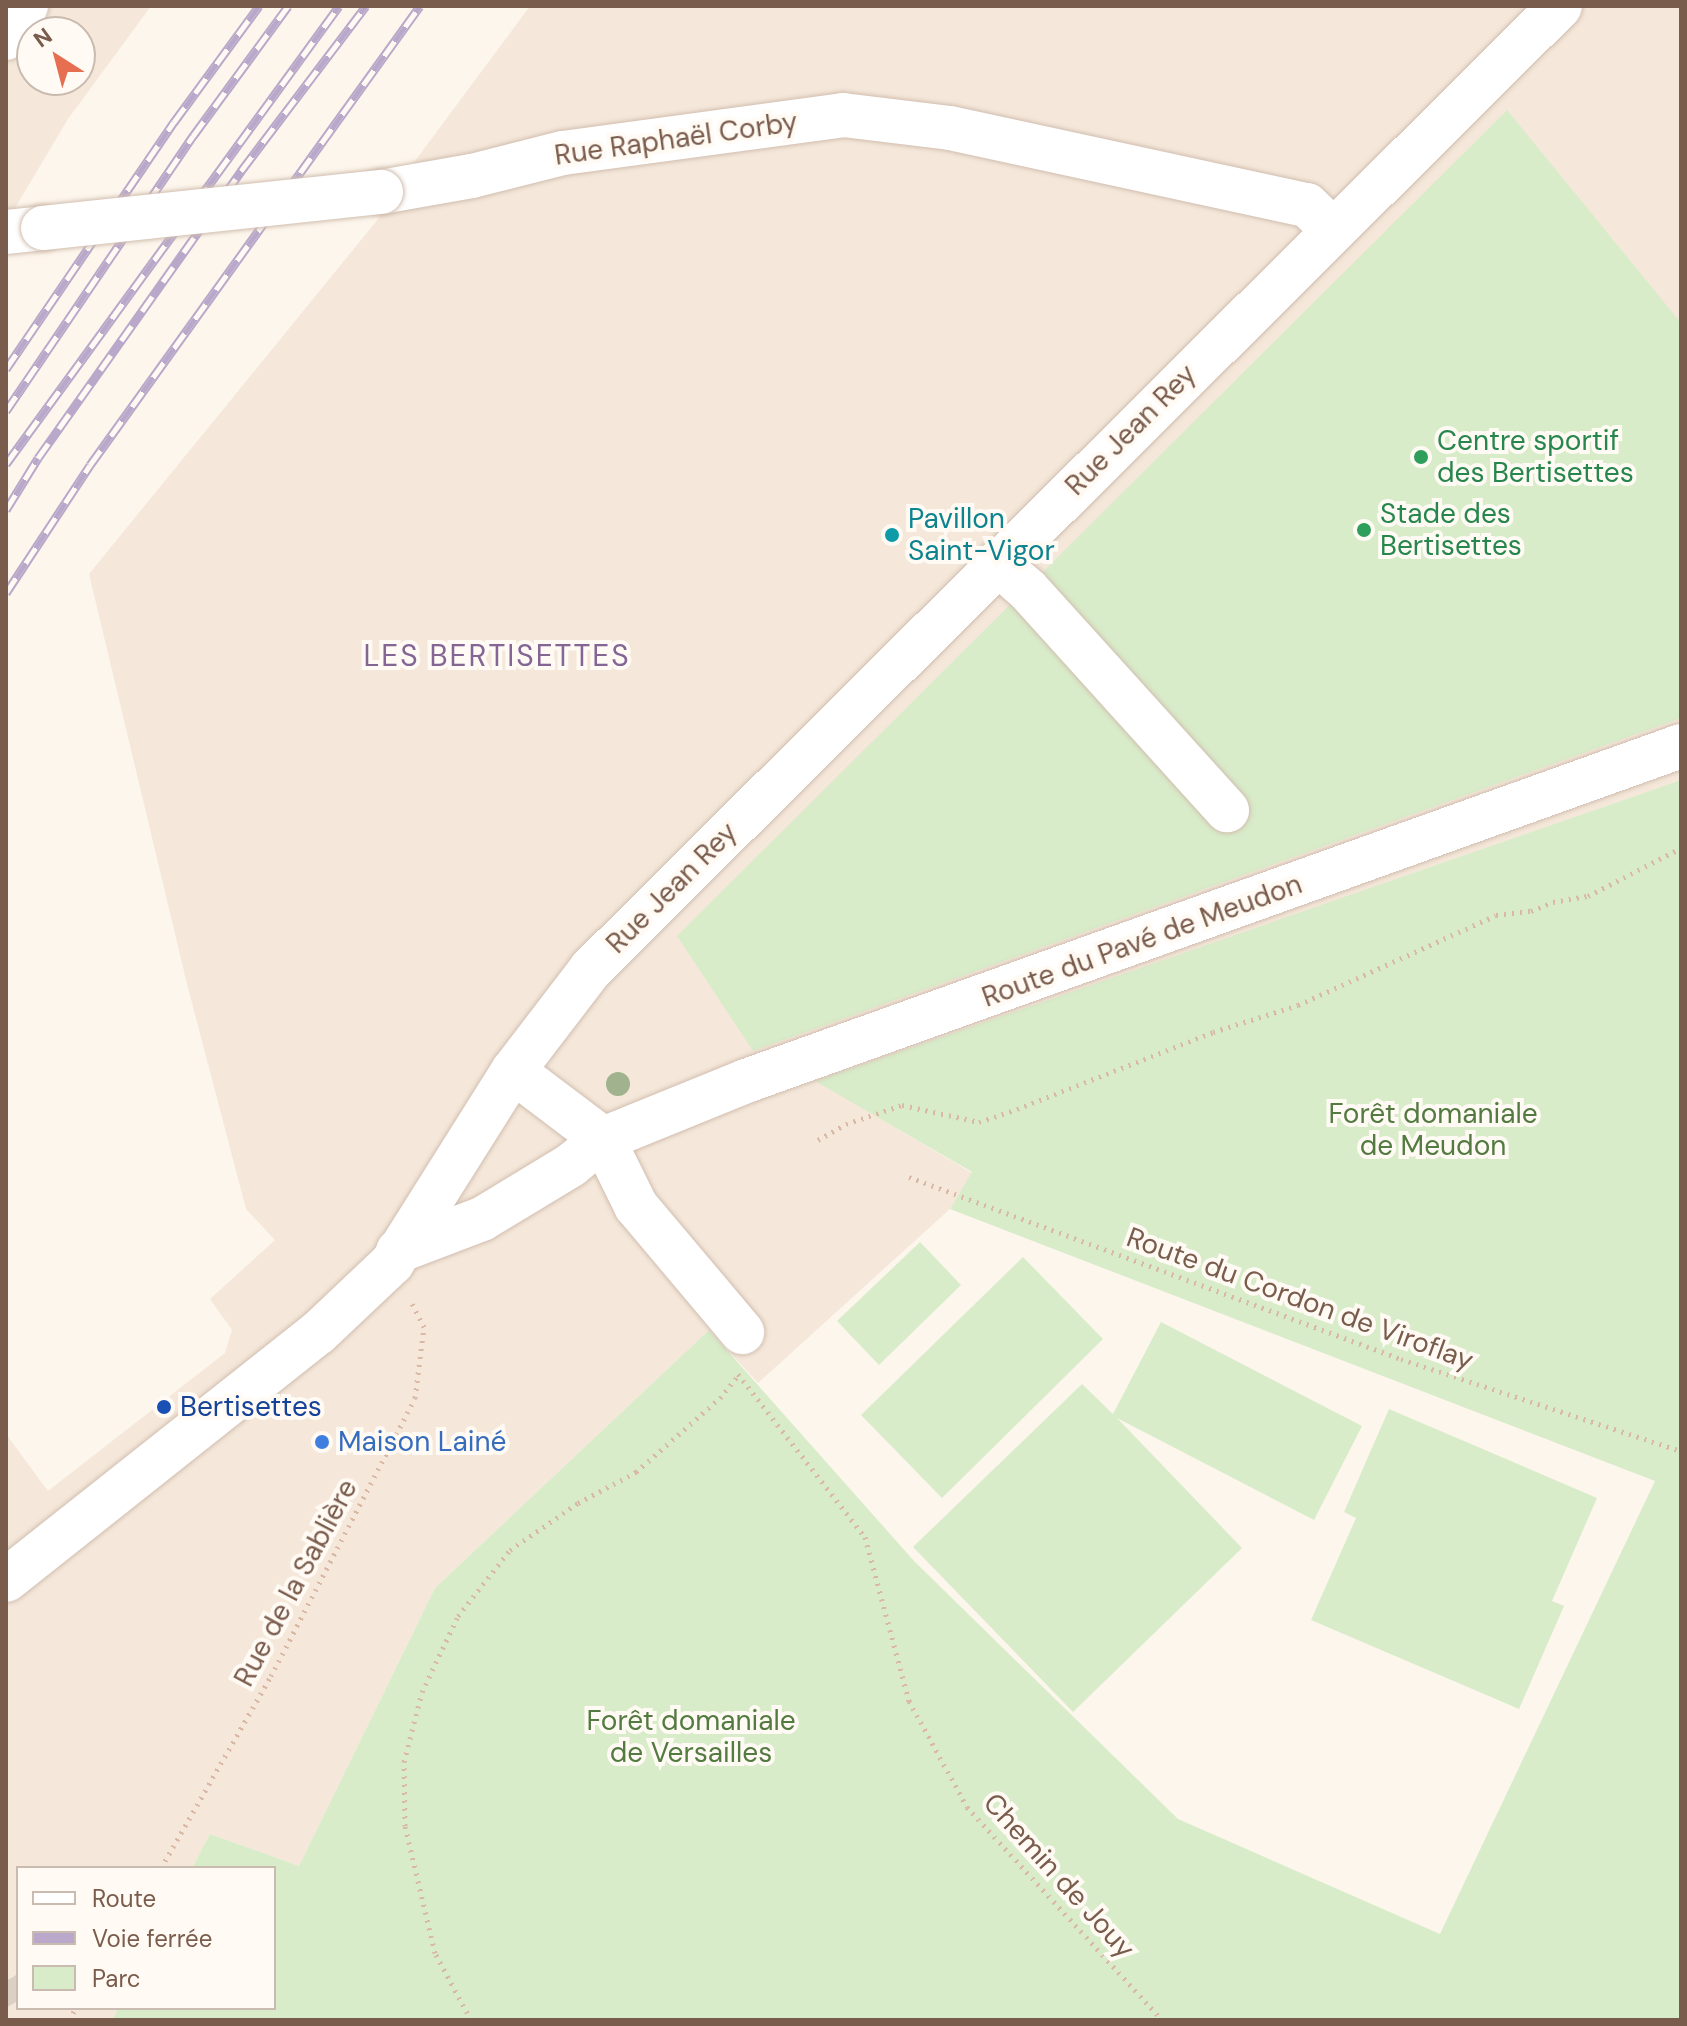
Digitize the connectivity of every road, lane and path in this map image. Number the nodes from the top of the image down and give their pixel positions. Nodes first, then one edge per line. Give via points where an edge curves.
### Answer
1 (26, 6) edge
2 (1560, 6) edge
3 (6, 38) edge
4 (24, 230) edge
5 (1333, 230) junction
6 (997, 563) junction
7 (1681, 746) edge
8 (1227, 810) dead end
9 (1681, 848) edge
10 (513, 1071) junction
11 (603, 1139) junction
12 (818, 1140) dead end
13 (909, 1177) dead end
14 (395, 1257) junction
15 (742, 1332) dead end
16 (1681, 1451) edge
17 (6, 1580) edge
18 (162, 1866) edge
19 (471, 2020) edge
20 (1162, 2020) edge

1 - 3 street
2 - 5 street, Rue Jean Rey
4 - 5 street, Rue Raphaël Corby, bridge via 381,192 563,153 843,115 950,128 1307,205
5 - 6 street, Rue Jean Rey
6 - 8 street via 1028,590
6 - 10 street, Rue Jean Rey via 591,969
7 - 11 street, Route du Pavé de Meudon via 746,1081
9 - 12 path via 1588,896 1496,915 1298,1005 979,1122 902,1105
10 - 11 street
10 - 14 street, Rue Jean Rey
11 - 14 street, Route du Pavé de Meudon via 571,1165 482,1219
11 - 15 street via 636,1206
13 - 16 path, Route du Cordon de Viroflay via 1401,1359
14 - 17 street via 318,1333
14 - 18 path, Rue de la Sablière via 424,1327 415,1398 271,1676
19 - 20 path, Chemin de Jouy via 435,1953 405,1826 404,1762 422,1692 458,1616 510,1550 578,1503 636,1472 738,1376 865,1537 909,1701 967,1807

